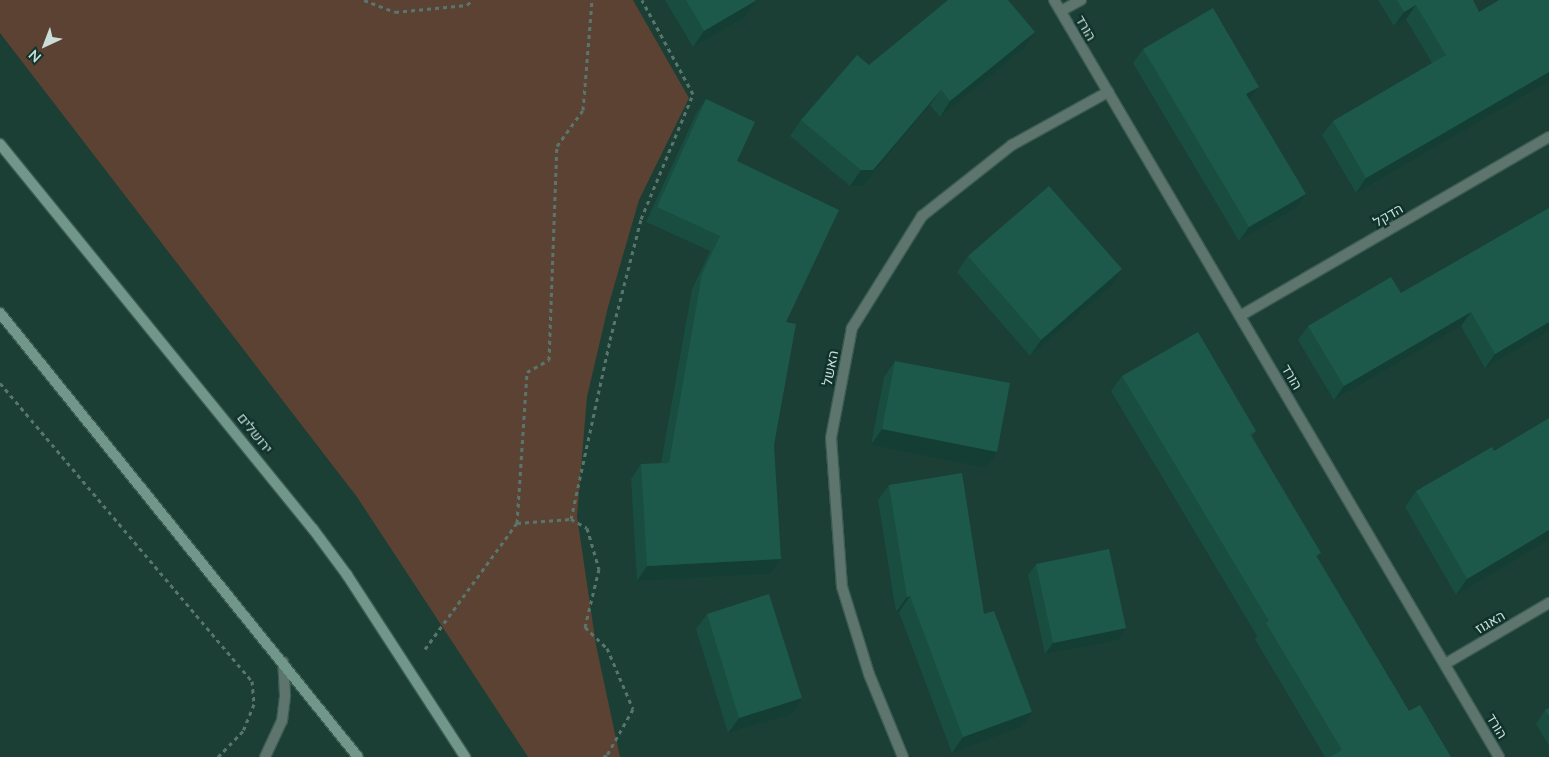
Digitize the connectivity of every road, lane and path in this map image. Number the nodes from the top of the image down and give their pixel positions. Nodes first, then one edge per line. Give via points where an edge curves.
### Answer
1 (364, 0) edge
2 (472, 0) edge
3 (592, 0) edge
4 (642, 0) edge
5 (1054, 0) edge
6 (1081, 0) edge
7 (1061, 11) junction
8 (1108, 92) junction
9 (1549, 137) edge
10 (0, 144) edge
11 (0, 313) edge
12 (1240, 316) junction
13 (0, 383) edge
14 (571, 518) junction
15 (517, 523) junction
16 (1549, 603) edge
17 (283, 662) junction
18 (1445, 664) junction
19 (410, 670) junction
20 (218, 757) edge
21 (265, 757) edge
22 (358, 757) edge
23 (465, 757) edge
24 (603, 757) edge
25 (903, 757) edge
26 (1499, 757) edge

1 - 2 path via 395,12 467,5
3 - 15 path via 584,110 557,146 549,360 527,372
4 - 14 path via 693,94 640,220
5 - 7 street, הורד
6 - 7 street
7 - 8 street, הורד
8 - 12 street, הורד
8 - 25 street, האשל via 1012,145 922,216 852,328 831,438 842,587 869,674
9 - 12 street, הדקל
10 - 19 street, ירושלים via 278,483 347,575
11 - 17 street
12 - 18 street, הורד
13 - 20 path via 252,681 254,704 243,731
14 - 15 path
14 - 24 path via 587,528 599,569 585,627 607,648 633,710
15 - 19 path
16 - 18 street, האגוז
17 - 21 street via 285,695 282,721
17 - 22 street
18 - 26 street, הורד
19 - 23 street, ירושלים

